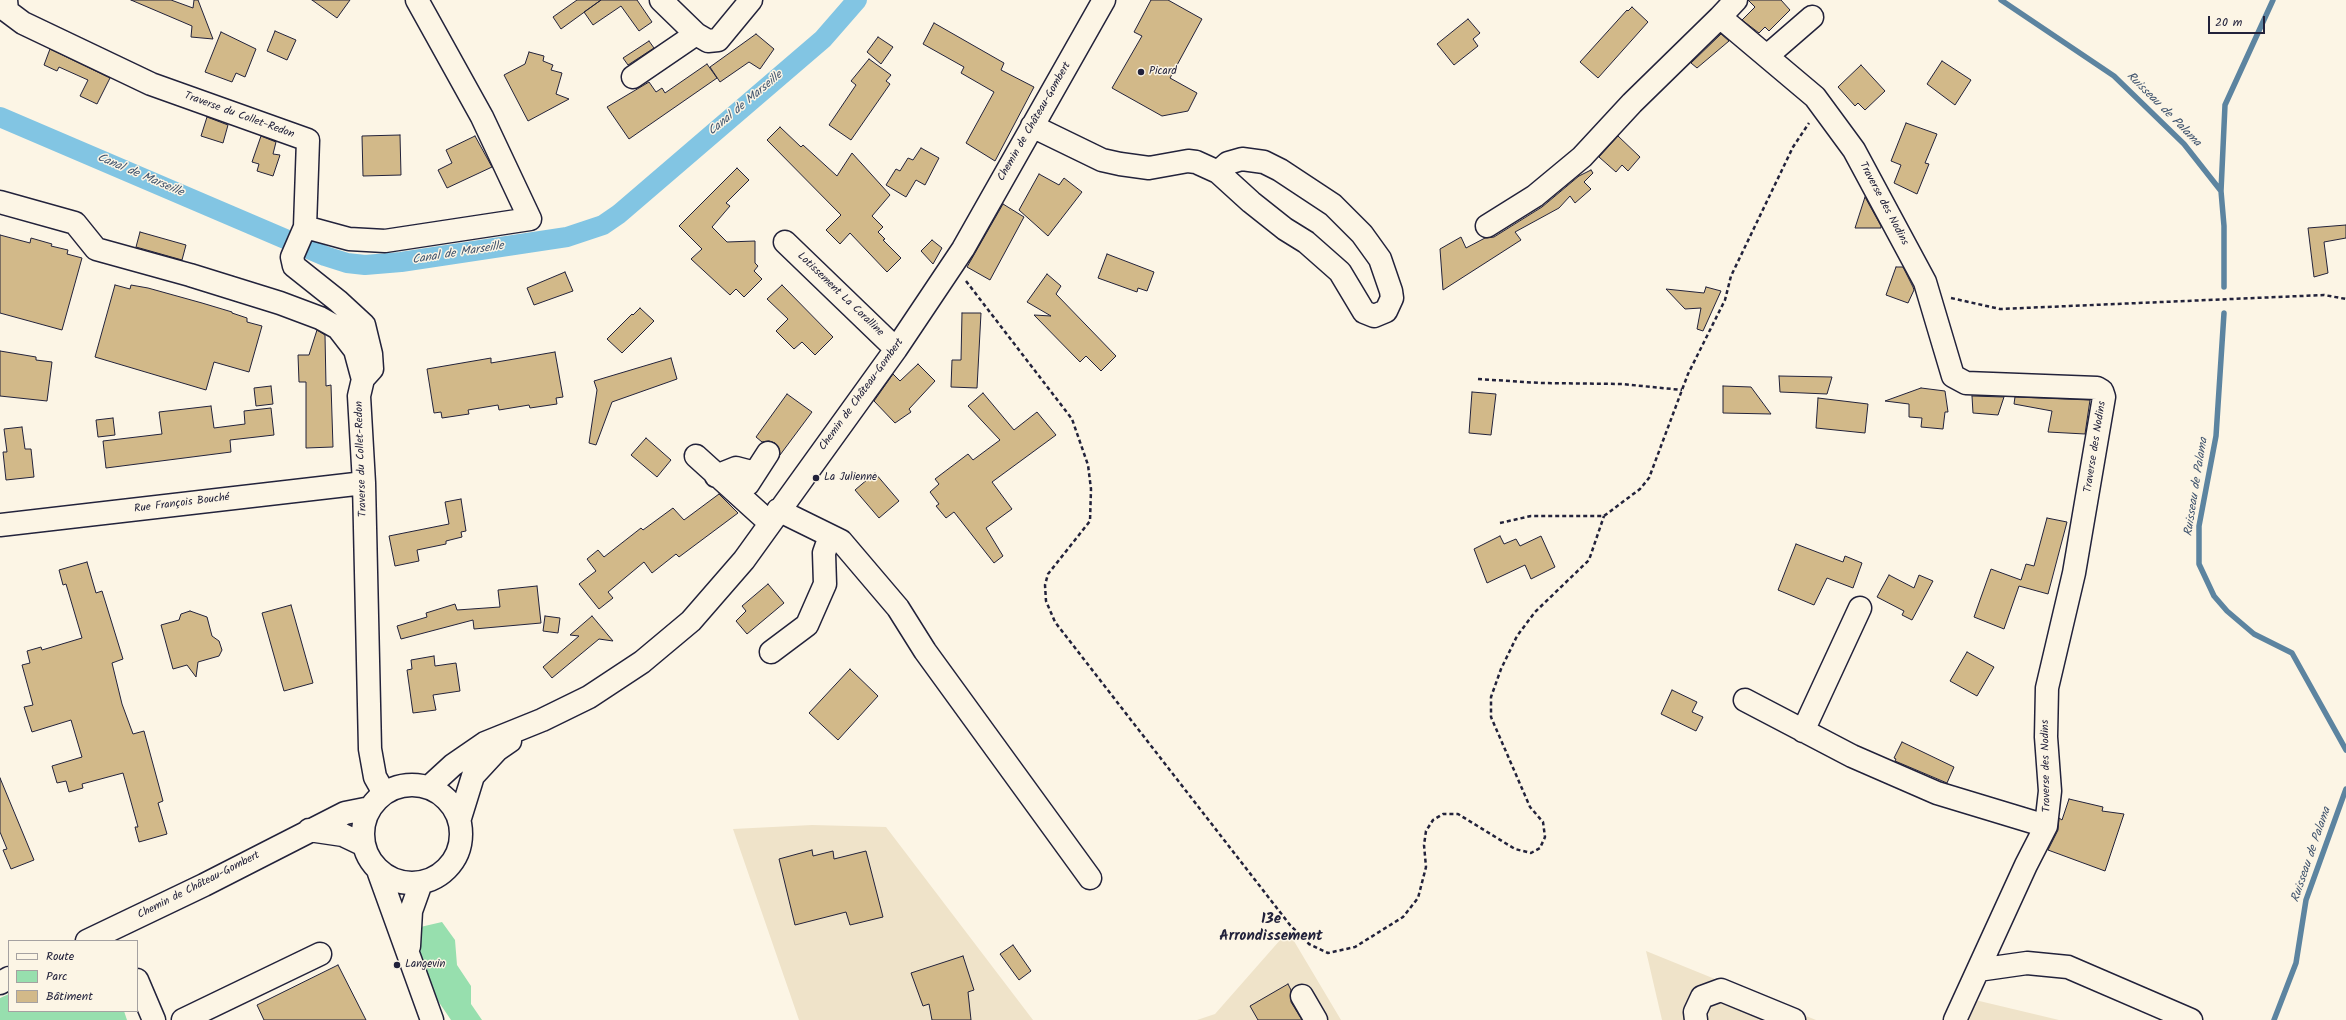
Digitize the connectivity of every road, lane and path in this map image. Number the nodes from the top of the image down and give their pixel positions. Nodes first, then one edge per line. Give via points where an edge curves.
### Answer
1 (6, 0) edge
2 (417, 0) edge
3 (661, 0) edge
4 (750, 0) edge
5 (1104, 0) edge
6 (1736, 0) edge
7 (1720, 16) junction
8 (1812, 17) dead end
9 (696, 34) junction
10 (1767, 56) junction
11 (633, 77) dead end
12 (1822, 104) junction
13 (1032, 126) junction
14 (1218, 172) junction
15 (0, 202) edge
16 (1487, 226) dead end
17 (305, 227) junction
18 (785, 242) dead end
19 (953, 264) junction
20 (1925, 282) junction
21 (2346, 299) edge
22 (896, 349) junction
23 (363, 379) junction
24 (1478, 379) dead end
25 (1682, 390) junction
26 (768, 453) dead end
27 (696, 456) dead end
28 (716, 476) junction
29 (364, 483) junction
30 (1604, 516) junction
31 (774, 517) junction
32 (1500, 523) dead end
33 (0, 525) edge
34 (830, 536) junction
35 (1860, 608) dead end
36 (771, 652) dead end
37 (1745, 700) dead end
38 (542, 720) junction
39 (1803, 731) junction
40 (370, 749) junction
41 (418, 785) junction
42 (377, 800) junction
43 (460, 818) junction
44 (2046, 826) junction
45 (309, 830) junction
46 (364, 845) junction
47 (379, 873) junction
48 (1090, 878) dead end
49 (421, 883) junction
50 (117, 935) edge
51 (92, 940) edge
52 (320, 954) dead end
53 (409, 955) junction
54 (1978, 970) junction
55 (138, 982) edge
56 (1302, 996) dead end
57 (154, 1020) edge
58 (183, 1020) edge
59 (432, 1020) edge
60 (1316, 1020) edge
61 (1696, 1020) edge
62 (1794, 1020) edge
63 (1955, 1020) edge
64 (2191, 1020) edge

1 - 17 street, Traverse du Collet-Redon via 7,11 23,23 151,84 308,140
2 - 17 street via 482,117 530,219 385,241 349,239
3 - 9 street
4 - 9 street via 718,40 708,41
5 - 13 street, Chemin de Château-Gombert
6 - 7 street
7 - 10 street, Traverse des Nodins
7 - 16 street via 1582,157 1535,196
8 - 10 street
9 - 11 street
10 - 12 street, Traverse des Nodins
12 - 20 street, Traverse des Nodins via 1854,150
12 - 25 path via 1793,147 1731,276 1725,300
13 - 14 street via 1102,160 1149,168 1188,161
13 - 19 street, Chemin de Château-Gombert
14 - 14 street via 1284,229 1306,242 1340,272 1364,312 1374,316 1386,311 1392,298 1380,259 1362,234 1333,205 1264,162 1242,159 1228,164
15 - 23 street via 75,223 96,249 198,277 320,318 338,328 355,350
17 - 23 street, Traverse du Collet-Redon via 292,257 294,266 364,325 372,369
18 - 22 street, Lotissement La Coralline
19 - 22 street, Chemin de Château-Gombert
19 - 30 path via 1072,419 1088,465 1091,489 1090,521 1048,574 1045,585 1046,601 1055,622 1290,925 1309,944 1328,953 1355,947 1403,917 1418,898 1426,867 1426,831 1433,820 1443,814 1458,814 1515,850 1531,853 1540,848 1545,837 1543,822 1530,807 1491,717 1491,697 1517,636 1535,612 1589,560
20 - 21 path via 1952,298 2000,309 2324,295
20 - 44 street, Traverse des Nodins via 1953,376 1966,383 2097,388 2102,391 2104,397 2074,573 2047,688 2046,737 2050,792
22 - 31 street, Chemin de Château-Gombert
23 - 29 street, Traverse du Collet-Redon via 359,396
24 - 25 path via 1622,384
25 - 30 path via 1649,478 1640,489
26 - 28 street via 751,479 736,468
27 - 28 street
28 - 31 street
29 - 33 street, Rue François Bouché
29 - 40 street, Traverse du Collet-Redon
30 - 32 path via 1531,516
31 - 34 street
31 - 38 street, Chemin de Château-Gombert via 744,560 691,621 642,662 595,694
34 - 36 street via 824,553 825,584 807,625
34 - 48 street via 841,541 898,608 925,651
35 - 39 street
37 - 39 street
38 - 41 street, Chemin de Château-Gombert via 485,743
38 - 43 street, Chemin de Château-Gombert via 497,750 473,776
39 - 44 street via 1852,756 1937,793
40 - 41 street via 386,768
40 - 42 street, Traverse du Collet-Redon
41 - 42 street
41 - 43 street via 448,798
42 - 45 street, Chemin de Château-Gombert
42 - 46 street via 363,826
43 - 49 street via 463,839 456,859 441,875
44 - 54 street, Traverse des Nodins
45 - 46 street via 343,835
45 - 50 street, Chemin de Château-Gombert
46 - 47 street via 370,861
47 - 49 street via 400,883
47 - 53 street
49 - 53 street via 410,911
50 - 51 street, Chemin de Château-Gombert
52 - 58 street
53 - 59 street
54 - 63 street, Traverse des Nodins
54 - 64 street via 2027,963 2068,967
55 - 57 street
56 - 60 street
61 - 62 street via 1695,1012 1702,997 1721,990

